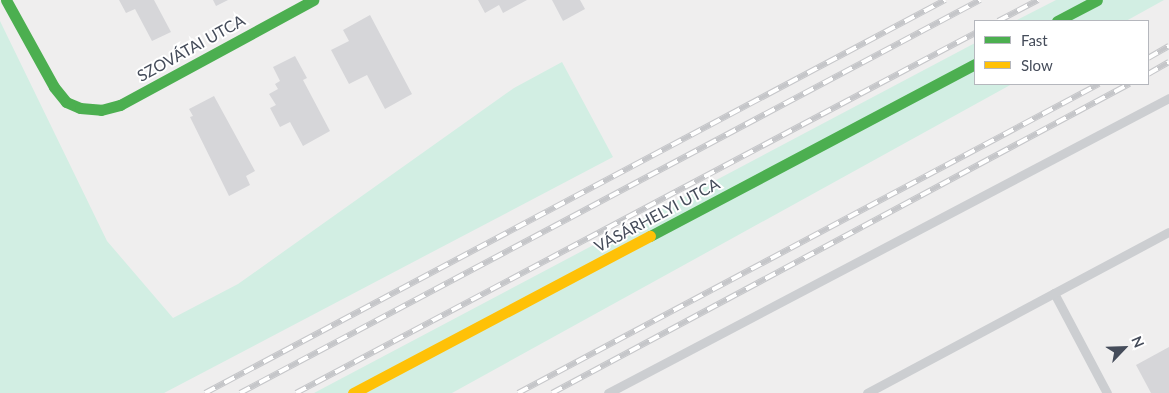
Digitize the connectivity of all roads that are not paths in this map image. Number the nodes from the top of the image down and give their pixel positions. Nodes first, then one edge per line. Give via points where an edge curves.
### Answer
1 (6, 0) edge
2 (313, 0) edge
3 (1097, 0) edge
4 (1059, 20) edge
5 (974, 65) edge
6 (1169, 98) edge
7 (1169, 232) edge
8 (1054, 293) junction
9 (353, 393) edge
10 (608, 393) edge
11 (867, 393) edge
12 (1107, 393) edge

1 - 2 street, SZOVÁTAI UTCA via 54,87 66,102 80,108 101,110 120,105
3 - 4 street
5 - 9 street, VÁSÁRHELYI UTCA
6 - 10 lane
7 - 8 lane
8 - 11 lane
8 - 12 lane

